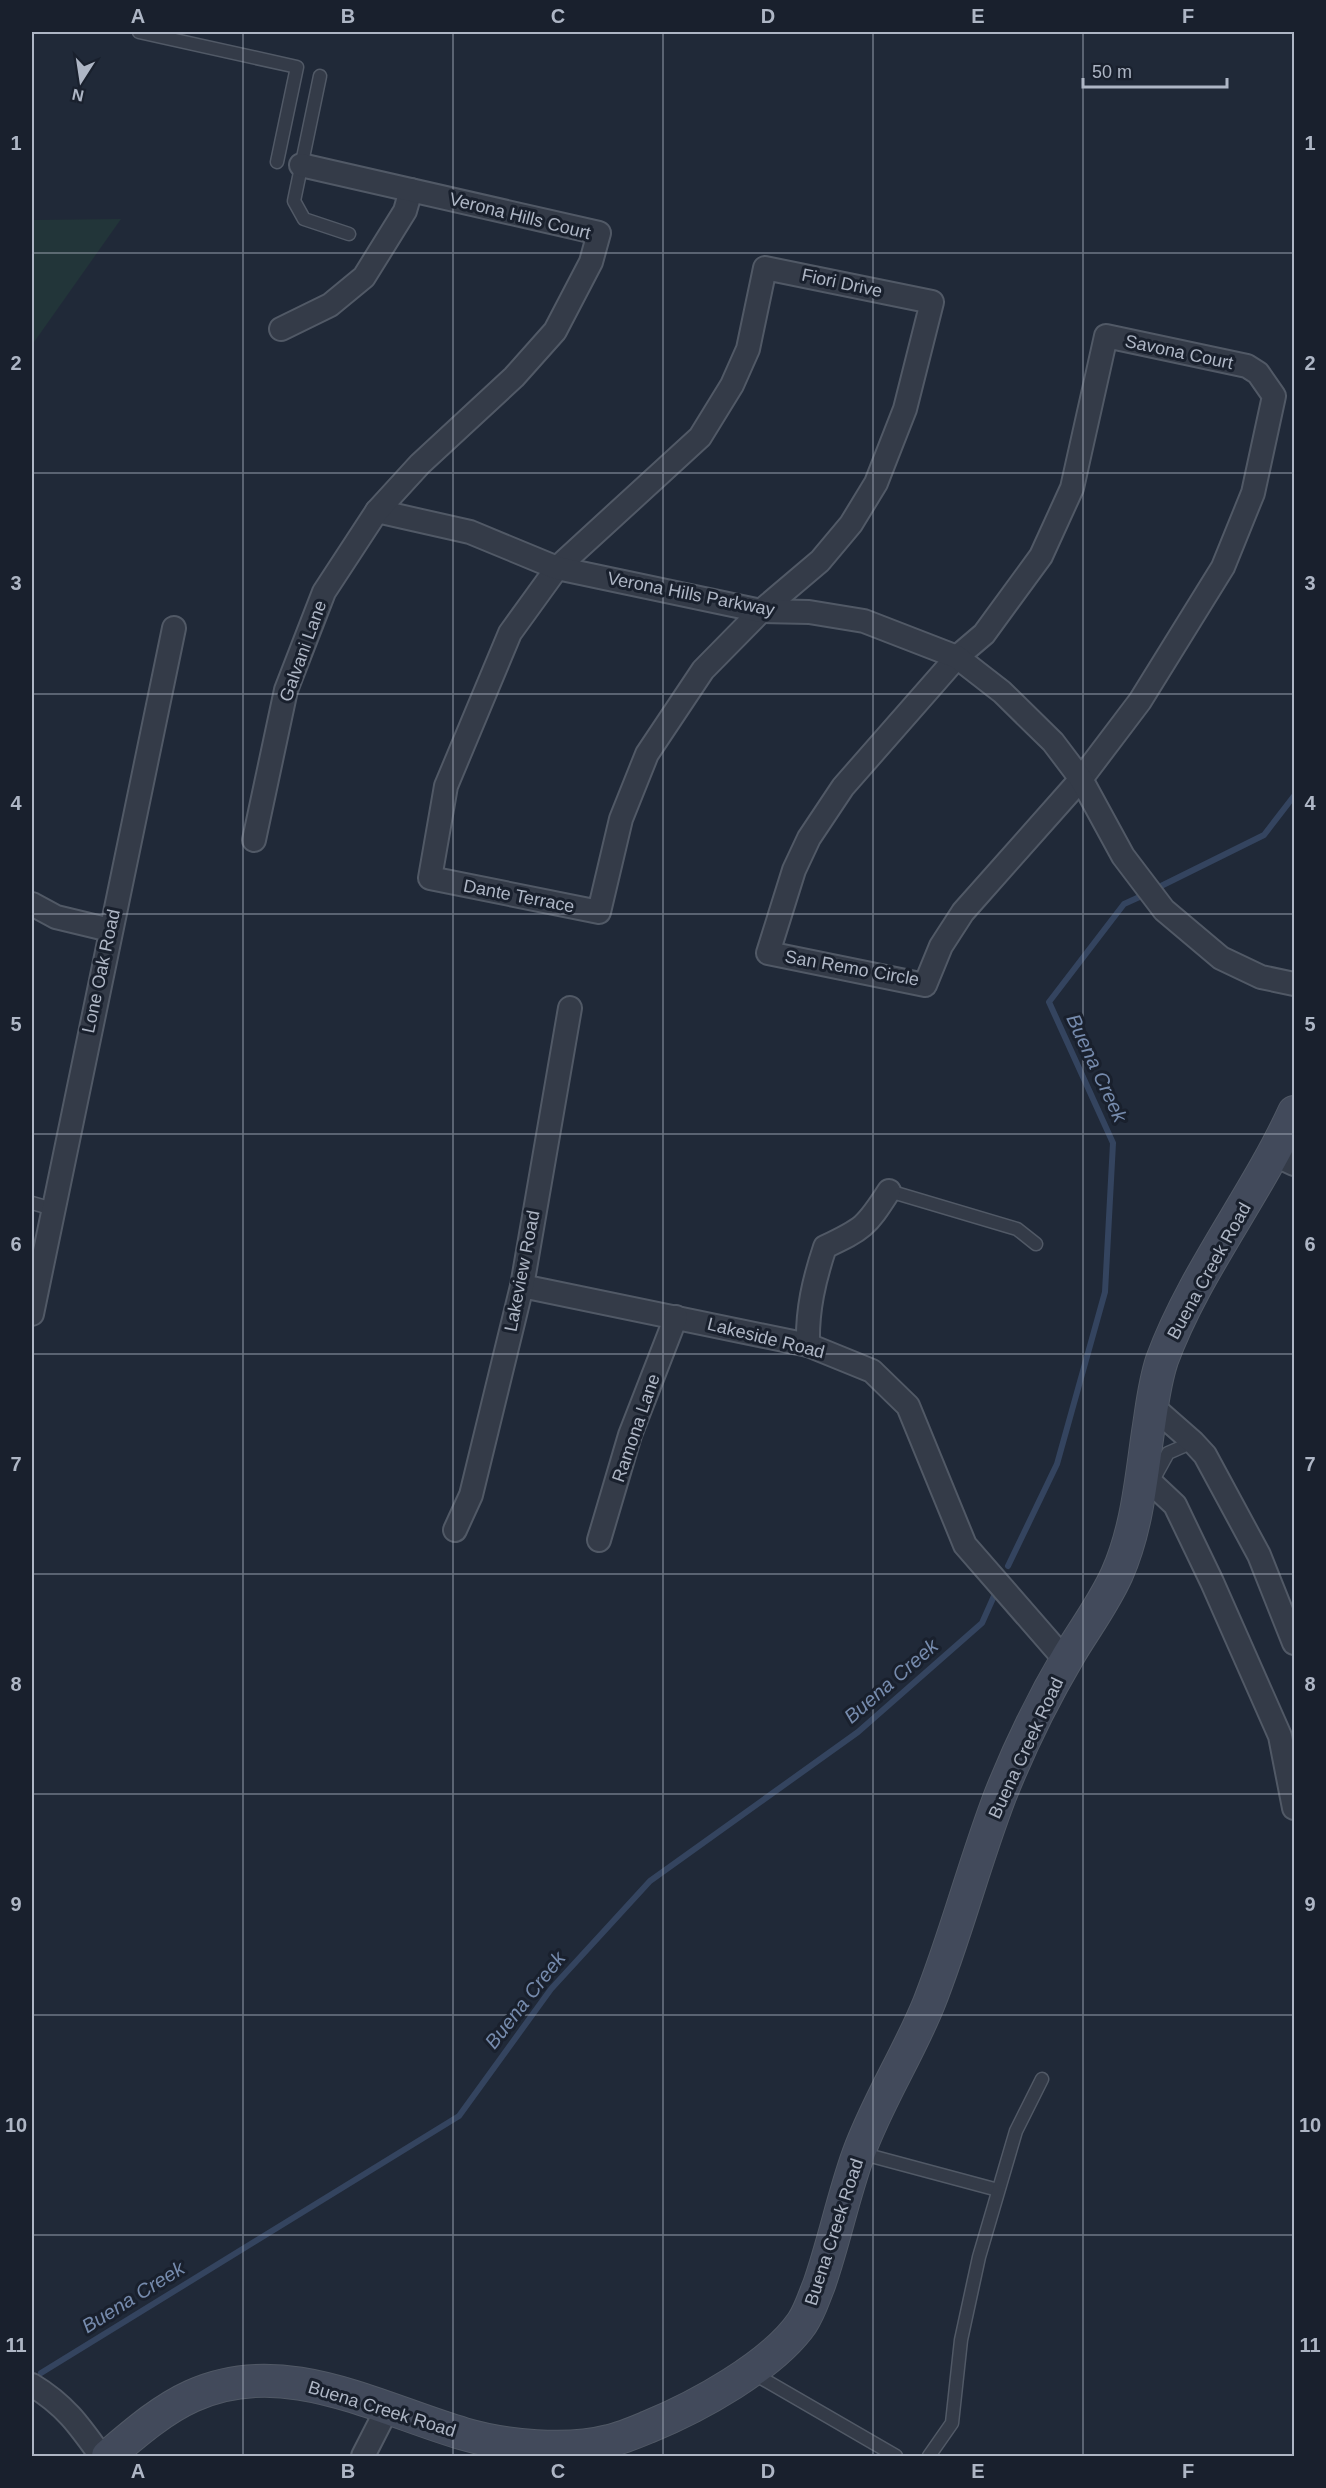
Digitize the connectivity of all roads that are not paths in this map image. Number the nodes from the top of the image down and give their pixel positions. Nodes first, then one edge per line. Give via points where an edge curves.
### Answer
1 (139, 32) edge
2 (320, 76) dead end
3 (277, 162) dead end
4 (301, 165) junction
5 (411, 190) junction
6 (349, 234) dead end
7 (281, 329) dead end
8 (377, 511) junction
9 (557, 568) junction
10 (761, 611) junction
11 (174, 628) dead end
12 (957, 657) junction
13 (1082, 779) junction
14 (254, 840) dead end
15 (32, 904) edge
16 (110, 930) junction
17 (1294, 984) edge
18 (570, 1008) dead end
19 (1294, 1112) edge
20 (1285, 1159) edge
21 (889, 1191) joint
22 (42, 1206) edge
23 (1036, 1244) dead end
24 (522, 1286) junction
25 (32, 1314) edge
26 (676, 1317) junction
27 (808, 1345) junction
28 (1152, 1407) junction
29 (1193, 1442) junction
30 (1147, 1478) junction
31 (455, 1530) dead end
32 (599, 1540) dead end
33 (1294, 1643) edge
34 (1066, 1661) junction
35 (1294, 1809) edge
36 (1042, 2079) dead end
37 (859, 2153) junction
38 (998, 2190) junction
39 (750, 2372) junction
40 (32, 2385) edge
41 (388, 2407) junction
42 (608, 2450) edge
43 (101, 2457) edge
44 (108, 2457) edge
45 (363, 2457) edge
46 (896, 2457) edge
47 (929, 2457) edge

1 - 3 lane via 297,67
2 - 4 lane
4 - 5 street, Verona Hills Court
4 - 6 lane via 294,201 304,219
5 - 7 street via 405,211 364,277 330,304
5 - 8 street, Verona Hills Court via 599,233 591,262 555,331 514,377 420,464
8 - 9 street, Verona Hills Parkway via 470,532
8 - 14 street, Galvani Lane via 324,592 286,690
9 - 10 street, Verona Hills Parkway
9 - 10 street, Dante Terrace via 510,633 446,786 430,878 599,912 621,819 647,754 703,670
9 - 10 street, Fiori Drive via 700,437 732,385 748,349 765,268 932,302 905,409 876,483 851,524 820,561
10 - 12 street, Verona Hills Parkway via 809,612 864,621
11 - 16 street, Lone Oak Road
12 - 13 street, Verona Hills Parkway via 1028,717
12 - 13 street, San Remo Circle via 843,787 809,838 794,870 768,953 925,985 941,946 963,912
12 - 13 street, Savona Court via 984,634 1041,556 1072,488 1106,336 1246,366 1258,374 1274,396 1253,493 1223,567 1140,701
13 - 17 street, Verona Hills Parkway via 1124,856 1164,910 1221,958 1261,977
15 - 16 street via 56,917
16 - 22 street, Lone Oak Road
18 - 24 street, Lakeview Road
19 - 20 main road, Buena Creek Road
20 - 28 main road, Buena Creek Road via 1176,1326 1154,1386
21 - 23 lane via 1017,1229
21 - 27 street via 870,1221 857,1232 825,1247 812,1289
22 - 25 street, Lone Oak Road
24 - 26 street, Lakeside Road
24 - 31 street, Lakeview Road via 471,1495
26 - 27 street, Lakeside Road
26 - 32 street, Ramona Lane via 630,1435
27 - 34 street, Lakeside Road via 872,1371 909,1406 964,1545
28 - 29 street
28 - 30 main road, Buena Creek Road
29 - 30 lane via 1168,1453
29 - 33 street via 1205,1455 1259,1555
30 - 34 main road, Buena Creek Road via 1114,1581
30 - 35 street via 1175,1505 1212,1582 1280,1736
34 - 37 main road, Buena Creek Road via 1000,1796 929,2003
36 - 38 lane via 1016,2131
37 - 38 lane
37 - 39 main road, Buena Creek Road via 828,2259 805,2320 783,2345
38 - 47 lane via 961,2340 952,2423
39 - 42 main road, Buena Creek Road
39 - 46 lane
40 - 43 street via 76,2419
41 - 42 main road, Buena Creek Road via 466,2435 506,2444
41 - 44 main road, Buena Creek Road via 322,2388 271,2380 235,2382 193,2395 139,2430
41 - 45 street

